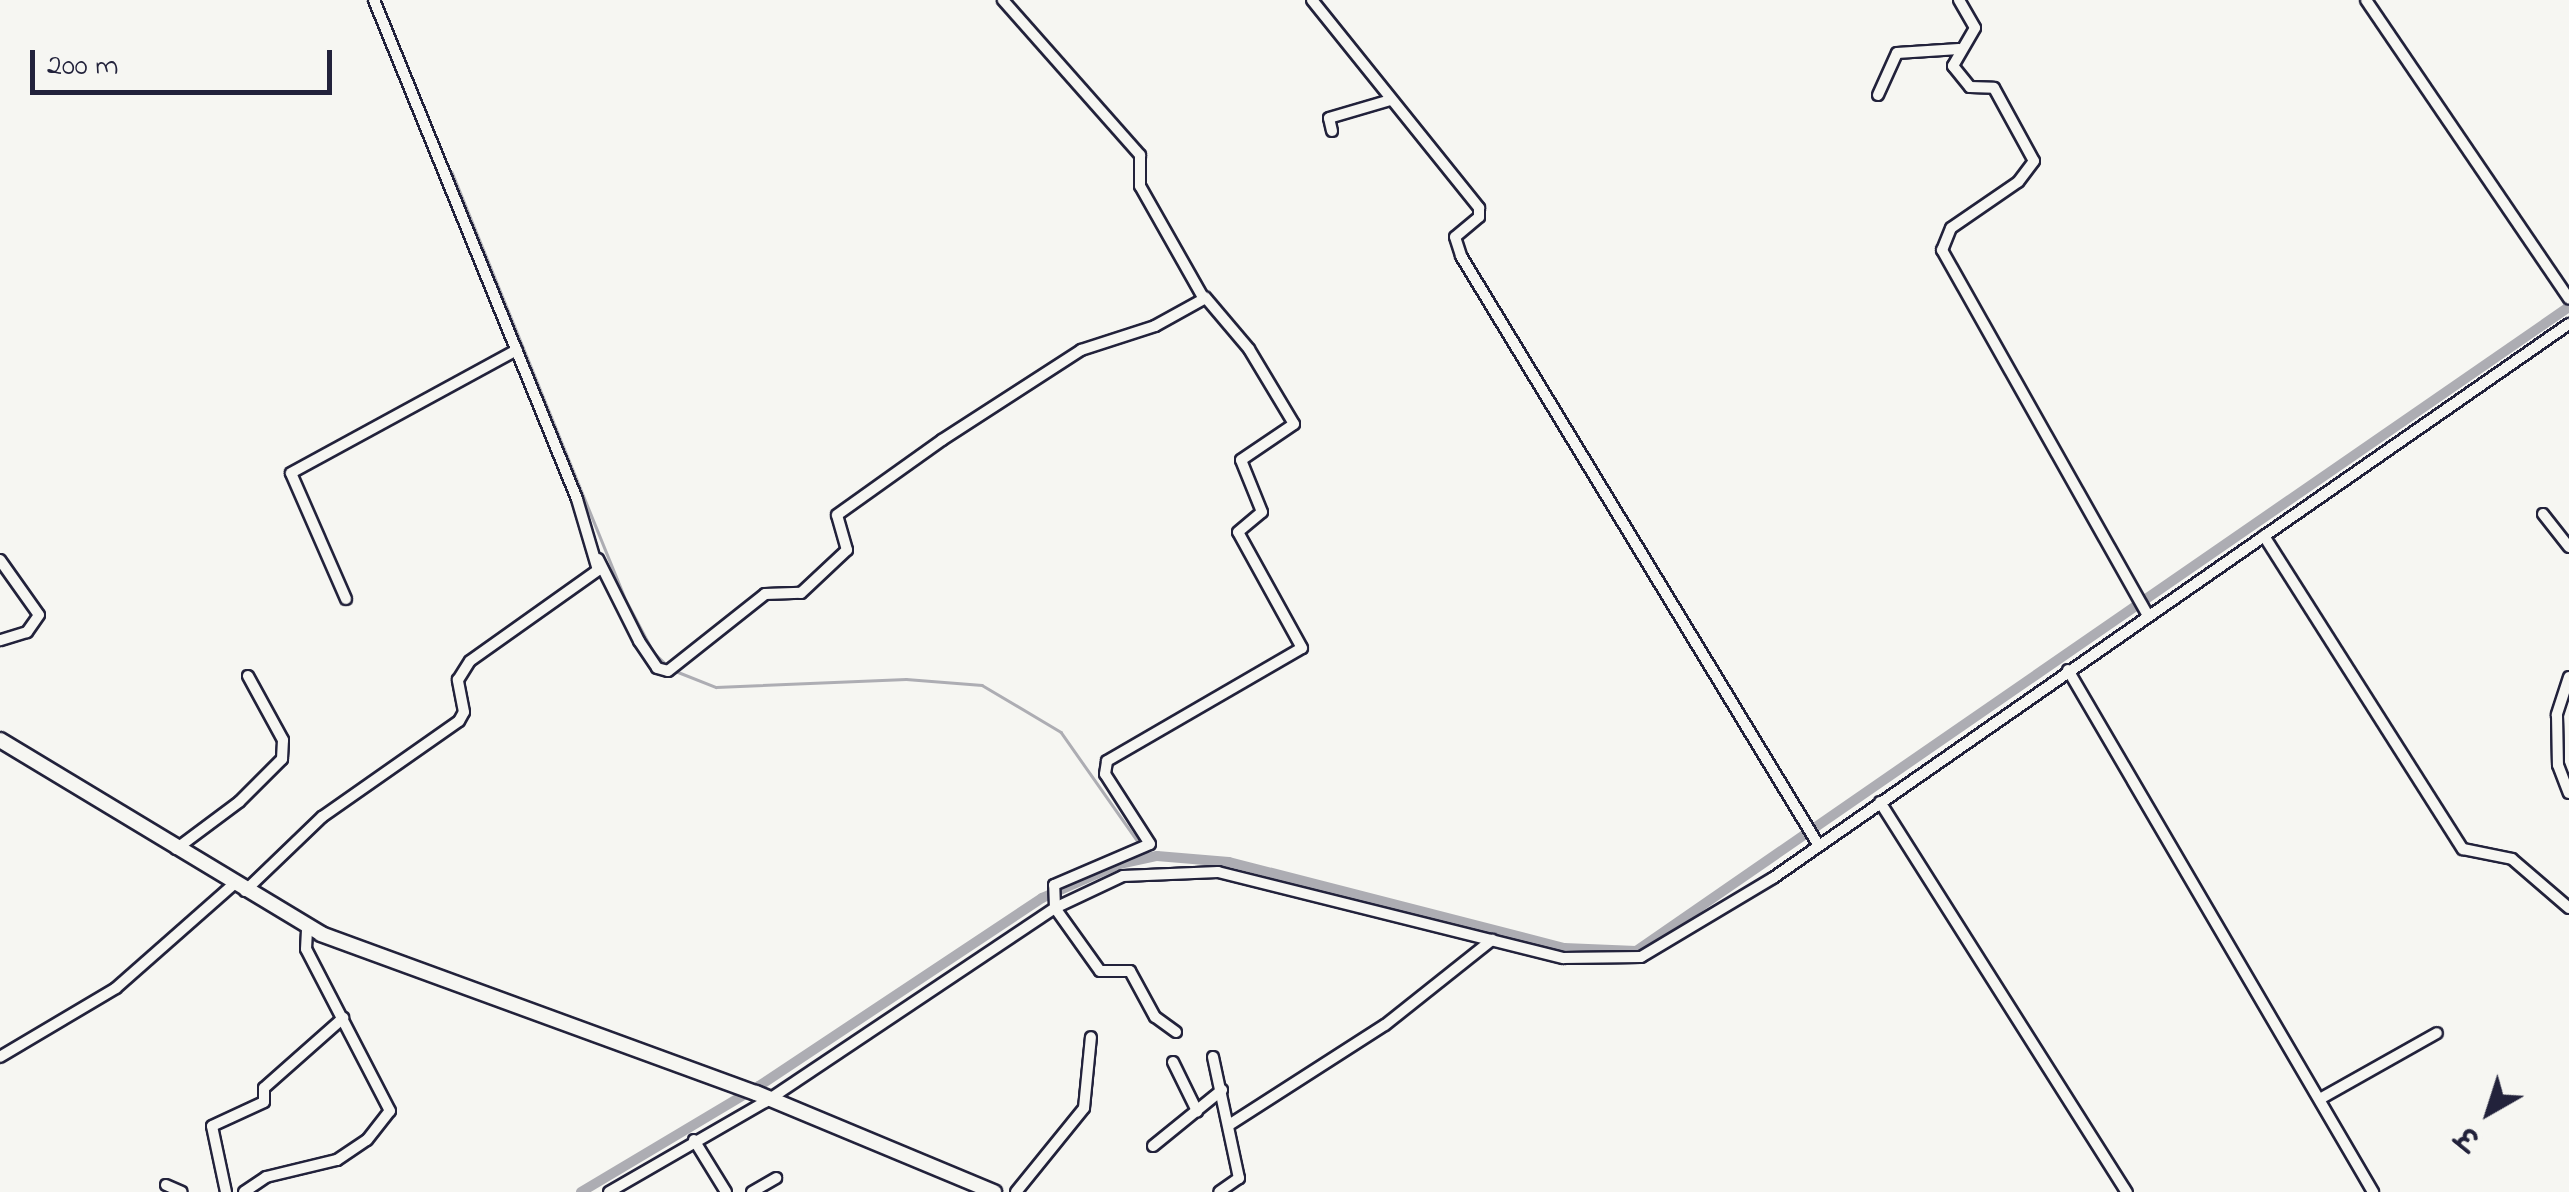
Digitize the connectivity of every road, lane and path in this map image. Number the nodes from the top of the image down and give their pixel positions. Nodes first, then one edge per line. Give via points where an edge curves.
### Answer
1 (374, 0) edge
2 (1003, 0) edge
3 (1312, 0) edge
4 (1960, 0) edge
5 (2366, 0) edge
6 (1959, 49) junction
7 (1878, 95) dead end
8 (1390, 100) junction
9 (1332, 131) dead end
10 (1205, 297) junction
11 (2569, 299) edge
12 (2569, 324) edge
13 (517, 350) junction
14 (2542, 514) dead end
15 (2264, 536) junction
16 (2569, 547) edge
17 (598, 559) junction
18 (0, 560) edge
19 (346, 599) dead end
20 (2147, 611) junction
21 (0, 640) edge
22 (2068, 670) junction
23 (248, 676) dead end
24 (2569, 678) edge
25 (0, 740) edge
26 (2569, 793) edge
27 (1880, 802) junction
28 (1819, 846) junction
29 (176, 849) junction
30 (238, 888) junction
31 (1055, 903) junction
32 (2569, 908) edge
33 (307, 927) junction
34 (1492, 940) junction
35 (343, 1018) junction
36 (1176, 1032) dead end
37 (2437, 1033) dead end
38 (1091, 1037) dead end
39 (0, 1057) edge
40 (1213, 1057) dead end
41 (1173, 1062) dead end
42 (1222, 1090) junction
43 (756, 1094) junction
44 (2320, 1100) junction
45 (1197, 1110) junction
46 (1229, 1125) junction
47 (694, 1140) junction
48 (1154, 1146) dead end
49 (776, 1178) dead end
50 (166, 1185) dead end
51 (182, 1192) edge
52 (226, 1192) edge
53 (244, 1192) edge
54 (610, 1192) edge
55 (726, 1192) edge
56 (752, 1192) edge
57 (994, 1192) edge
58 (1016, 1192) edge
59 (1219, 1192) edge
60 (2127, 1192) edge
61 (2374, 1192) edge

1 - 13 street
2 - 10 street via 1140,155 1140,186
3 - 8 street
4 - 6 street via 1976,28
5 - 11 street
6 - 7 street via 1897,54
6 - 20 street via 1953,59 1958,73 1970,87 1994,88 2034,161 2018,182 1951,228 1942,250
8 - 9 street via 1329,118
8 - 28 street via 1479,208 1455,237 1461,256
10 - 17 street via 1155,326 1081,350 958,428 838,515 847,550 801,593 764,594 671,669 657,668 639,641
10 - 31 street via 1249,349 1294,424 1241,460 1262,512 1238,532 1302,648 1104,764 1150,839 1140,850 1054,885
12 - 15 street
13 - 17 street
13 - 19 street via 291,472
14 - 16 street
15 - 20 street
15 - 32 street via 2464,848 2474,856 2512,858
17 - 30 street via 594,576 470,661 458,680 464,712 459,722 322,816
18 - 21 street via 40,616 27,632
20 - 22 street
22 - 27 street
22 - 44 street
23 - 29 street via 283,740 282,760 240,802
24 - 26 street via 2557,715 2558,766
25 - 29 main road
27 - 28 street
27 - 60 street
28 - 34 street via 1634,960 1563,958
29 - 30 main road
30 - 33 main road
30 - 39 street via 116,988
31 - 34 street via 1123,876 1208,870
31 - 36 street via 1100,971 1130,971 1154,1017
31 - 43 street
33 - 35 street via 306,949
33 - 43 main road
34 - 46 street via 1385,1024
35 - 52 street via 264,1088 264,1102 212,1126
35 - 53 street via 390,1102 385,1119 337,1160 266,1177
37 - 44 street
38 - 58 street via 1084,1108
40 - 42 street
41 - 45 street
42 - 45 street
42 - 46 street
43 - 47 street
43 - 57 main road
44 - 61 street
45 - 48 street
46 - 59 street via 1239,1178
47 - 54 street
47 - 55 street
49 - 56 street
50 - 51 street

